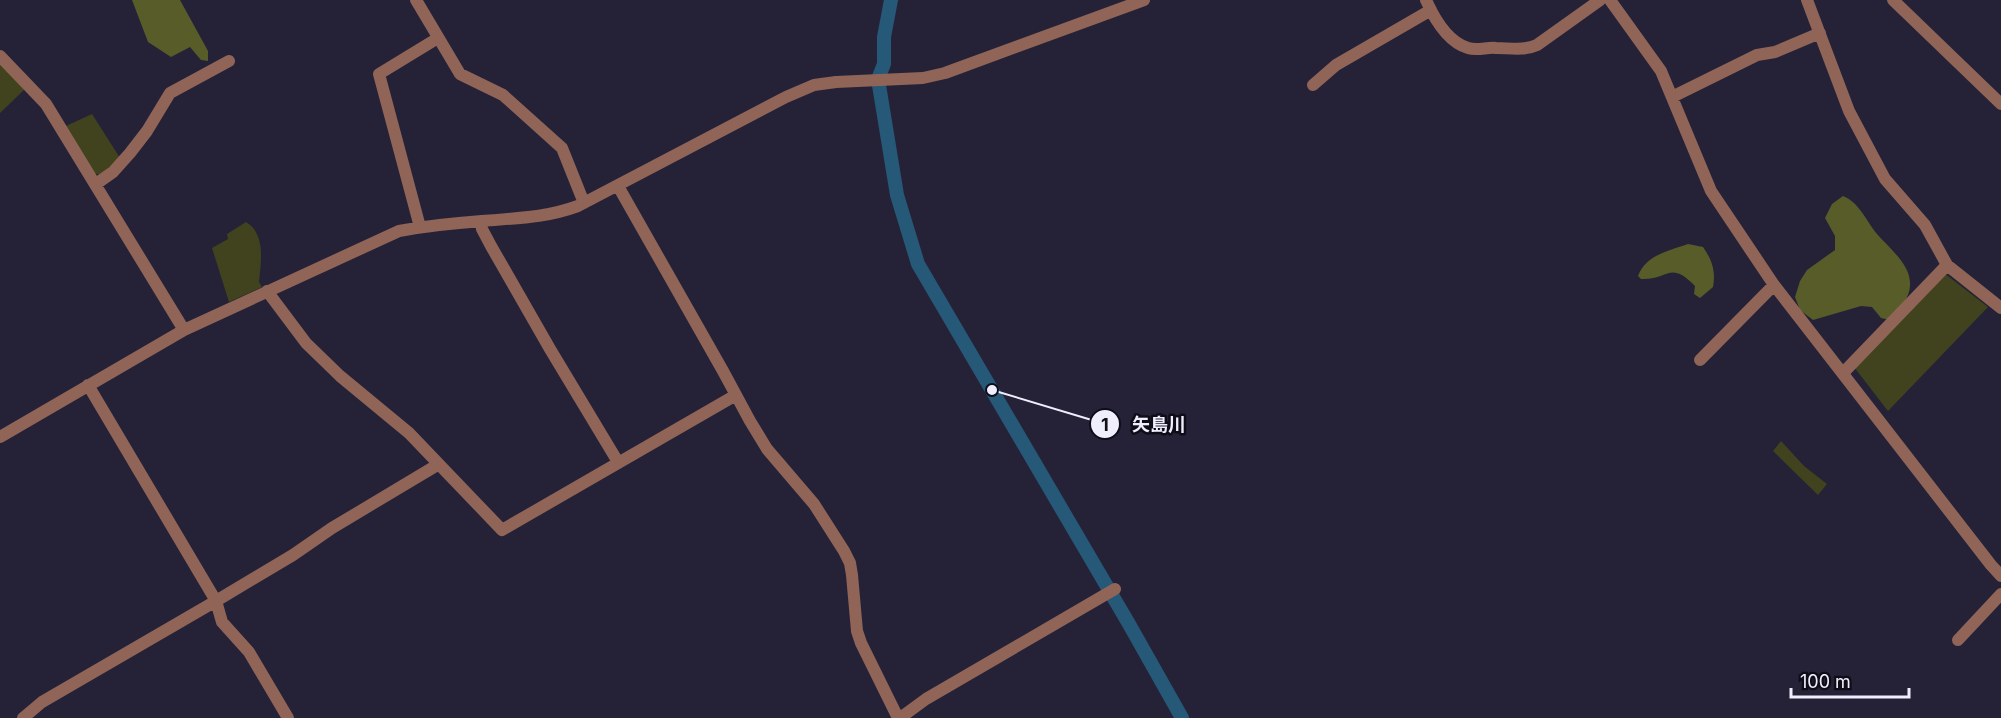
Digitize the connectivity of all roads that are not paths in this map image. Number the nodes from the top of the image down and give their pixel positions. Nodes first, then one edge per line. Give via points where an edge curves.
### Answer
1 (416, 0) edge
2 (1144, 0) edge
3 (1600, 0) edge
4 (1610, 0) edge
5 (1807, 0) edge
6 (1893, 0) edge
7 (1428, 5) edge
8 (1821, 33) junction
9 (438, 38) junction
10 (0, 56) edge
11 (229, 61) dead end
12 (1313, 85) dead end
13 (1672, 97) junction
14 (2001, 104) edge
15 (96, 184) junction
16 (618, 186) junction
17 (584, 203) junction
18 (481, 221) junction
19 (420, 227) junction
20 (1947, 265) junction
21 (1774, 285) junction
22 (267, 291) junction
23 (2001, 308) edge
24 (184, 330) junction
25 (1700, 360) dead end
26 (1843, 373) junction
27 (88, 385) junction
28 (736, 395) junction
29 (0, 437) edge
30 (618, 462) junction
31 (439, 464) junction
32 (2001, 576) edge
33 (1115, 590) dead end
34 (2001, 594) edge
35 (216, 600) junction
36 (1958, 640) dead end
37 (23, 718) edge
38 (288, 718) edge
39 (899, 718) edge

1 - 9 street
2 - 16 street via 945,73 814,85
3 - 7 street via 1529,48 1470,49 1452,39
4 - 13 street via 1661,71
5 - 8 street
6 - 14 street
7 - 12 street via 1336,65
8 - 13 street via 1775,52 1757,55
8 - 20 street via 1850,111 1886,179 1925,225
9 - 17 street via 460,74 503,95 562,148
9 - 19 street via 379,75
10 - 15 street via 46,104
11 - 15 street via 170,93 130,153
13 - 21 street via 1711,191
15 - 24 street
16 - 17 street
16 - 28 street
17 - 18 street via 534,218
18 - 19 street
18 - 30 street via 526,308
19 - 22 street via 399,231
20 - 23 street
20 - 26 street
21 - 25 street
21 - 26 street
22 - 24 street
22 - 31 street via 306,343 409,432
24 - 27 street
26 - 32 street
27 - 29 street
27 - 35 street
28 - 30 street
28 - 39 street via 767,449 814,504 850,563 859,637
30 - 31 street via 502,530
31 - 35 street
33 - 39 street
34 - 36 street
35 - 37 street via 42,702
35 - 38 street via 222,622 249,652

